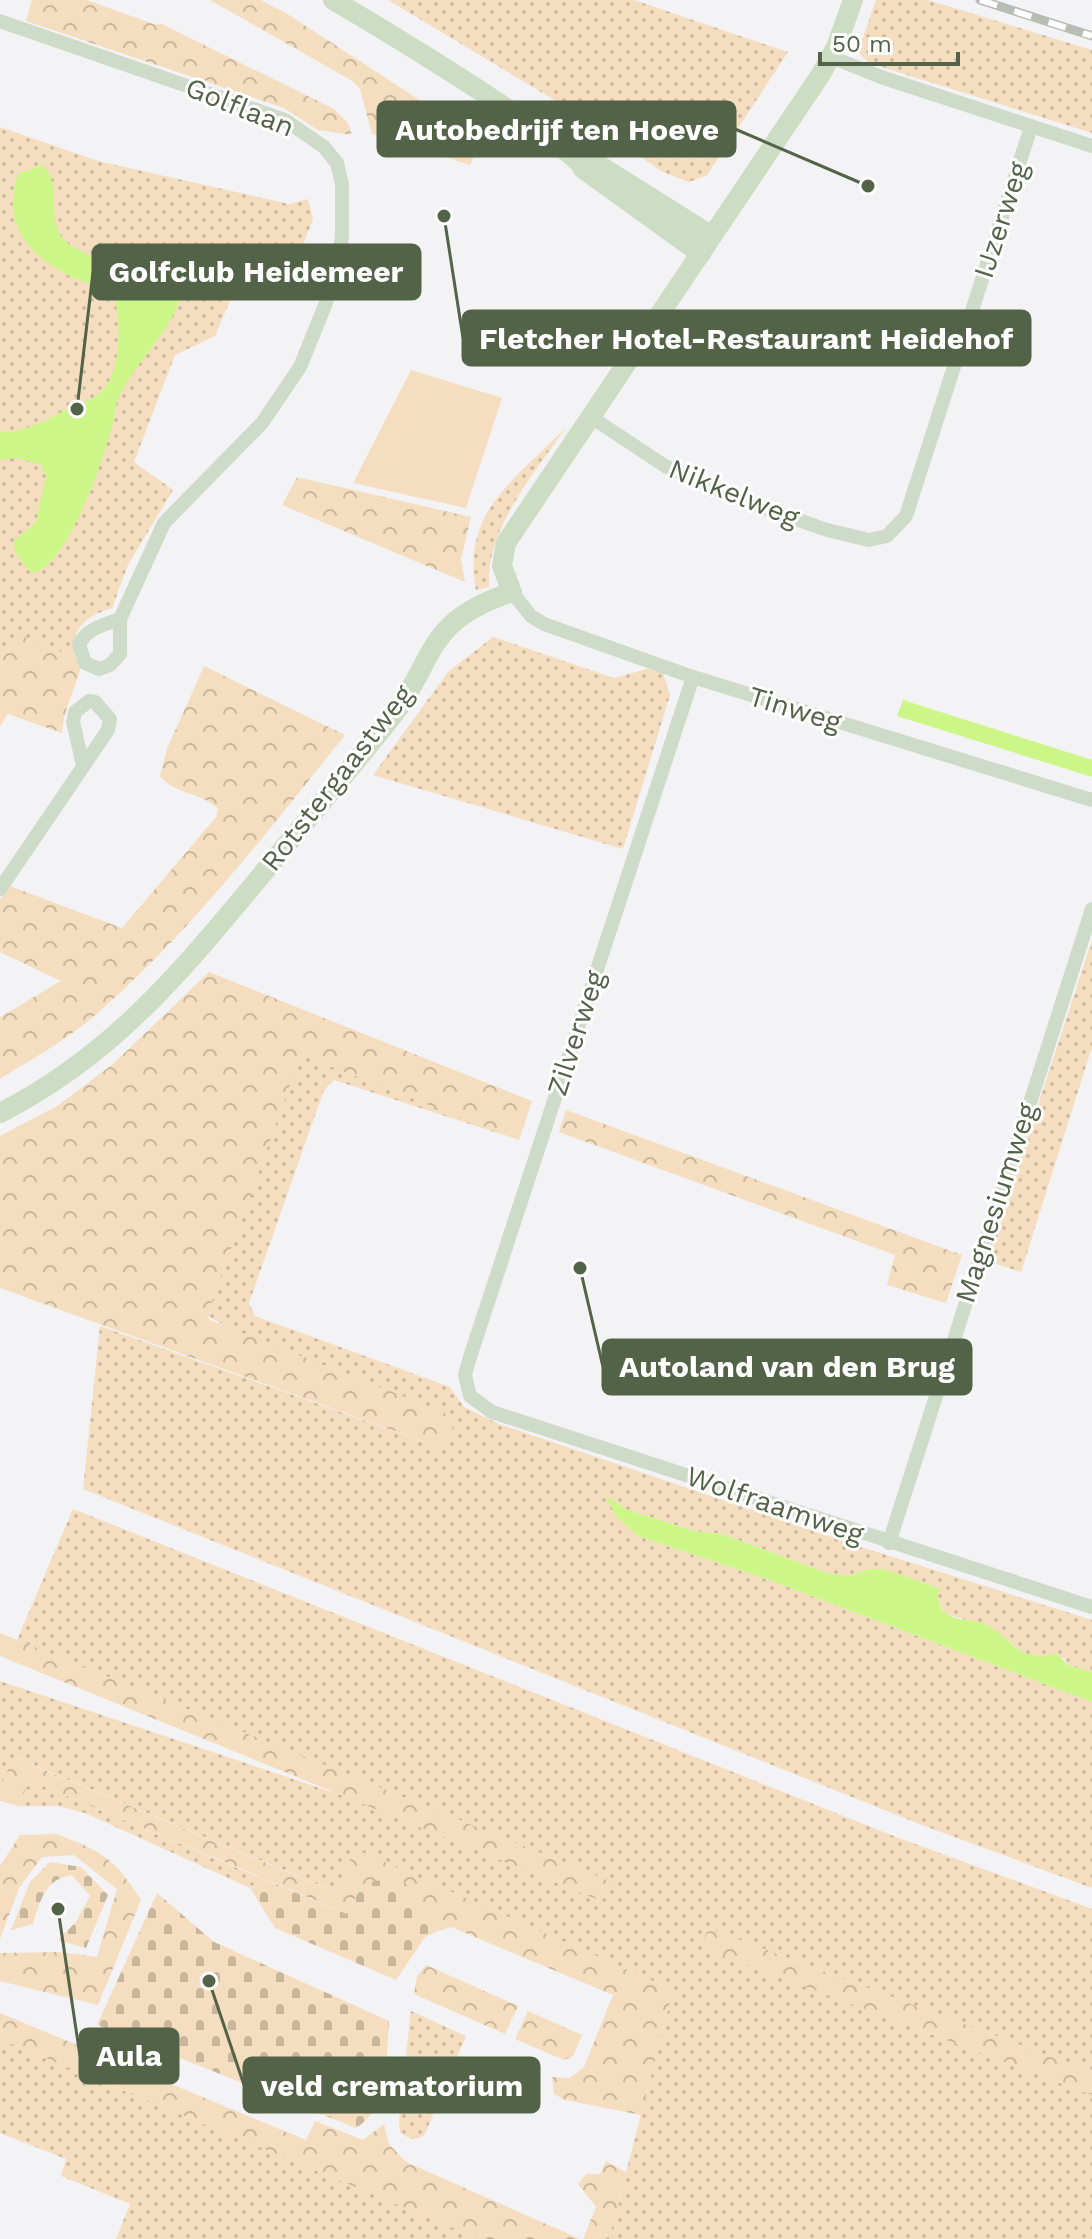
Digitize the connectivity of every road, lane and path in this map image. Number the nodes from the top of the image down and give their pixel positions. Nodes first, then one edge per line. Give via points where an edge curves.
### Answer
1 (333, 0) edge
2 (853, 0) edge
3 (0, 21) edge
4 (831, 57) junction
5 (1031, 127) junction
6 (1092, 146) edge
7 (707, 245) junction
8 (591, 417) junction
9 (887, 536) joint
10 (512, 592) junction
11 (120, 619) dead end
12 (693, 677) junction
13 (83, 765) dead end
14 (1092, 800) edge
15 (0, 889) edge
16 (1092, 909) edge
17 (0, 1113) edge
18 (467, 1389) joint
19 (889, 1543) junction
20 (1092, 1607) edge

1 - 7 street via 579,160 583,169
2 - 4 street
3 - 11 street, Golflaan via 285,120 324,147 337,163 342,184 342,238 333,278 300,367 262,423 164,523
4 - 5 street
4 - 7 street
5 - 6 street
5 - 9 street, IJzerweg via 906,516
7 - 8 street
8 - 9 street, Nikkelweg via 665,466 750,503 841,534 869,540
8 - 10 street via 506,543 502,566
10 - 12 street, Tinweg via 544,624
10 - 17 street, Rotstergaastweg via 476,605 441,633 390,719 153,1000 95,1055
12 - 14 street, Tinweg
12 - 18 street, Zilverweg via 470,1357
13 - 15 street
16 - 19 street, Magnesiumweg
18 - 19 street, Wolfraamweg via 492,1412
19 - 20 street, Wolfraamweg

